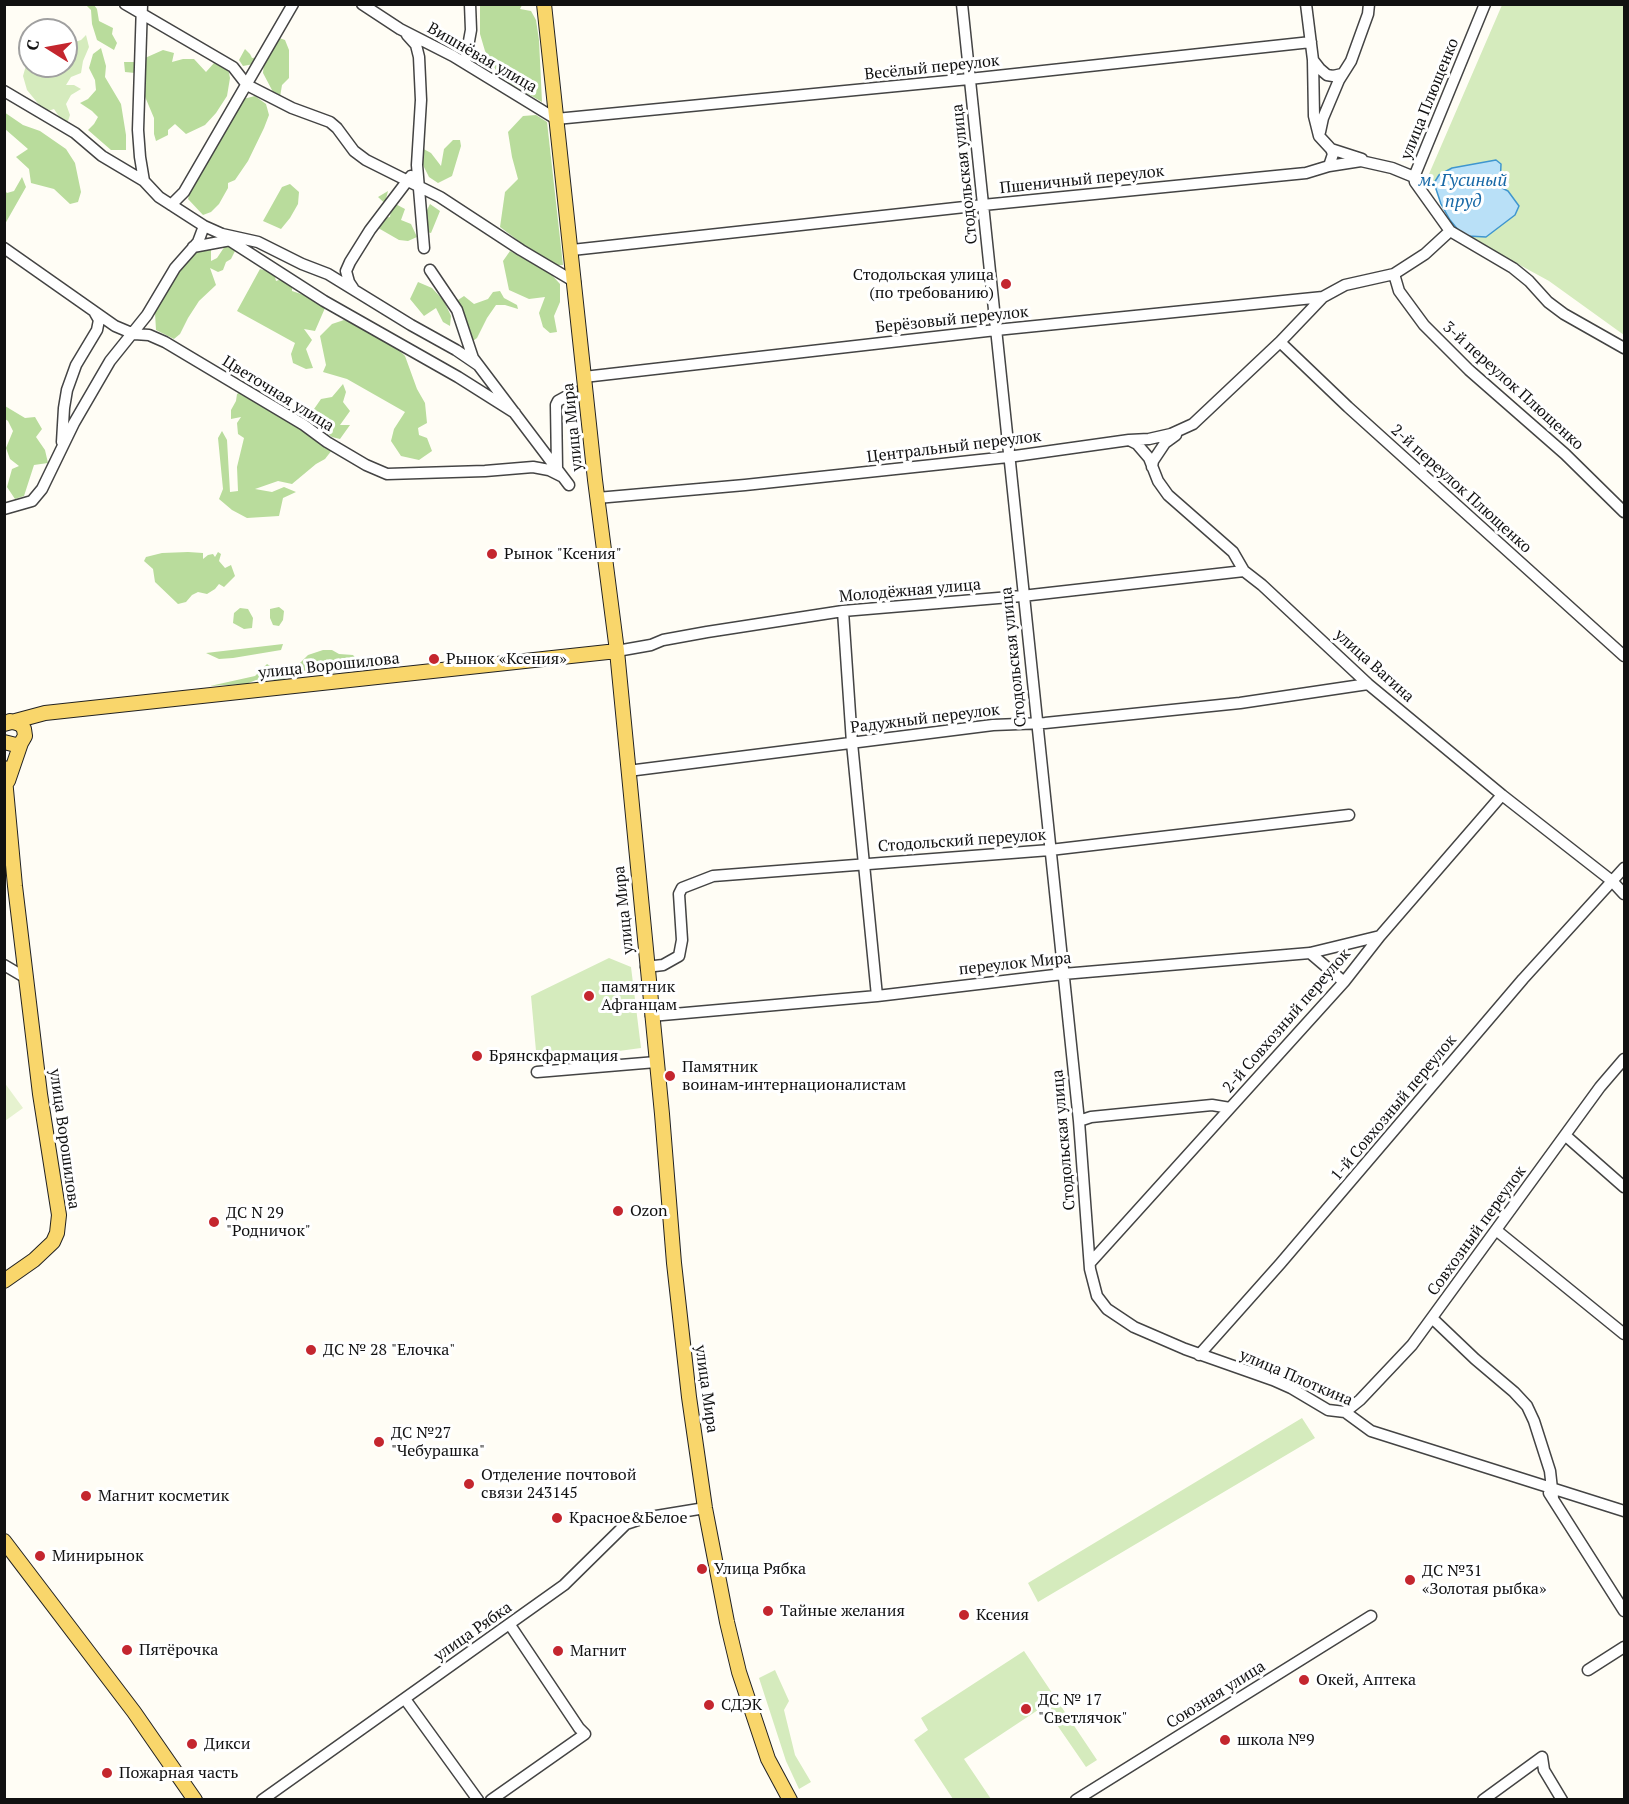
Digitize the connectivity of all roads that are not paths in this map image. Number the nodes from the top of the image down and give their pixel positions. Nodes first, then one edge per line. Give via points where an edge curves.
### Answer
1 (125, 4) edge
2 (293, 4) edge
3 (362, 4) edge
4 (470, 4) edge
5 (544, 4) edge
6 (962, 4) edge
7 (1306, 4) edge
8 (1370, 4) edge
9 (1485, 4) edge
10 (142, 10) edge
11 (399, 29) junction
12 (1311, 42) junction
13 (1313, 60) junction
14 (465, 63) junction
15 (1342, 74) junction
16 (969, 80) junction
17 (246, 85) junction
18 (4, 91) edge
19 (556, 119) junction
20 (1320, 136) junction
21 (1331, 149) junction
22 (1374, 164) junction
23 (417, 165) junction
24 (1329, 166) junction
25 (1414, 177) junction
26 (144, 181) junction
27 (408, 181) junction
28 (419, 186) junction
29 (171, 205) junction
30 (984, 205) junction
31 (204, 226) junction
32 (1450, 231) junction
33 (234, 239) junction
34 (193, 247) junction
35 (4, 248) edge
36 (424, 248) dead end
37 (572, 250) junction
38 (430, 270) dead end
39 (1394, 274) junction
40 (575, 282) junction
41 (353, 289) junction
42 (1323, 297) junction
43 (94, 312) junction
44 (996, 330) junction
45 (132, 333) junction
46 (1280, 342) junction
47 (1624, 348) edge
48 (478, 365) junction
49 (584, 377) junction
50 (572, 390) dead end
51 (515, 413) junction
52 (1184, 430) junction
53 (1129, 440) junction
54 (61, 451) junction
55 (1008, 457) junction
56 (1152, 467) junction
57 (559, 472) junction
58 (569, 485) dead end
59 (597, 498) junction
60 (4, 509) edge
61 (1624, 512) edge
62 (1244, 571) junction
63 (1022, 596) junction
64 (843, 611) junction
65 (616, 651) junction
66 (1624, 656) edge
67 (1368, 684) junction
68 (45, 713) junction
69 (6, 722) edge
70 (1035, 723) junction
71 (23, 738) junction
72 (4, 742) edge
73 (852, 743) junction
74 (4, 768) edge
75 (628, 771) junction
76 (6, 786) junction
77 (1502, 795) junction
78 (1349, 814) dead end
79 (1050, 849) junction
80 (864, 864) junction
81 (1624, 868) edge
82 (1612, 880) junction
83 (1624, 894) edge
84 (1380, 936) junction
85 (1310, 953) junction
86 (4, 965) edge
87 (646, 967) junction
88 (1063, 974) junction
89 (26, 978) junction
90 (1344, 982) junction
91 (877, 996) junction
92 (651, 1016) junction
93 (1624, 1059) edge
94 (656, 1062) junction
95 (537, 1072) dead end
96 (1230, 1108) junction
97 (1078, 1121) junction
98 (1566, 1136) junction
99 (1624, 1187) edge
100 (1496, 1230) junction
101 (1090, 1263) junction
102 (4, 1281) edge
103 (1102, 1304) joint
104 (1432, 1318) junction
105 (1624, 1334) edge
106 (1199, 1355) junction
107 (1345, 1412) junction
108 (1552, 1494) junction
109 (705, 1508) junction
110 (1624, 1511) edge
111 (4, 1541) edge
112 (1624, 1611) edge
113 (1371, 1616) dead end
114 (510, 1625) junction
115 (1624, 1647) edge
116 (1588, 1670) dead end
117 (405, 1700) junction
118 (195, 1800) edge
119 (262, 1800) edge
120 (478, 1800) edge
121 (491, 1800) edge
122 (790, 1800) edge
123 (1076, 1800) edge
124 (1483, 1800) edge
125 (1562, 1800) edge

1 - 10 street
2 - 17 street
3 - 11 street, Вишнёвая улица
4 - 14 street via 471,30
5 - 19 main road, улица Мира
6 - 16 street, Стодольская улица
7 - 12 street
8 - 15 street via 1351,61
9 - 25 street, улица Плющенко
10 - 17 street via 233,67
10 - 26 street via 138,130
11 - 14 street, Вишнёвая улица
11 - 23 street via 411,37 419,57
12 - 13 street
12 - 16 street, Весёлый переулок
13 - 15 street via 1328,75
13 - 20 street via 1314,116
14 - 19 street, Вишнёвая улица
15 - 20 street via 1323,117
16 - 19 street, Весёлый переулок
16 - 30 street, Стодольская улица
17 - 27 street via 330,122 354,151
17 - 29 street via 184,192
18 - 26 street via 75,133 102,156
19 - 37 main road, улица Мира
20 - 21 street
21 - 22 street
21 - 24 street
22 - 24 street, Пшеничный переулок
22 - 25 street, Пшеничный переулок
23 - 27 street
23 - 28 street
24 - 30 street, Пшеничный переулок via 1306,173
25 - 32 street, улица Плющенко
26 - 29 street
27 - 28 street
27 - 41 street via 350,262 346,271
28 - 36 street
28 - 40 street
29 - 31 street
30 - 37 street, Пшеничный переулок
30 - 44 street, Стодольская улица
31 - 33 street
31 - 34 street
32 - 39 street via 1425,254
32 - 47 street, улица Плющенко via 1513,268 1564,314
33 - 34 street
33 - 41 street via 268,246
33 - 51 street via 324,301
34 - 45 street
35 - 43 street, Цветочная улица
37 - 40 main road, улица Мира
38 - 48 street via 456,310
39 - 42 street via 1345,285
39 - 61 street, 3-й переулок Плющенко via 1399,291 1424,325
40 - 49 main road, улица Мира
41 - 48 street
42 - 44 street, Берёзовый переулок
42 - 46 street
43 - 45 street, Цветочная улица
43 - 54 street via 99,320 96,330 67,390
44 - 49 street, Берёзовый переулок
44 - 55 street, Стодольская улица
45 - 54 street via 110,361
45 - 57 street, Цветочная улица via 149,335 172,346 356,460 387,474 533,467
46 - 52 street, Центральный переулок
46 - 66 street, 2-й переулок Плющенко
48 - 51 street
49 - 59 main road, улица Мира
50 - 57 street via 556,405
51 - 57 street
52 - 53 street, Центральный переулок via 1157,438
52 - 56 street via 1165,443
53 - 55 street, Центральный переулок
53 - 56 street, улица Вагина via 1143,450
54 - 60 street via 32,501
55 - 59 street, Центральный переулок
55 - 63 street, Стодольская улица
56 - 62 street, улица Вагина via 1168,495 1233,552
57 - 58 street
59 - 65 main road, улица Мира
62 - 63 street, Молодёжная улица
62 - 67 street, улица Вагина
63 - 64 street, Молодёжная улица
63 - 70 street, Стодольская улица
64 - 65 street, Молодёжная улица
64 - 73 street
65 - 68 main road, улица Ворошилова
65 - 75 main road, улица Мира
67 - 70 street, Радужный переулок via 1240,703
67 - 77 street, улица Вагина
68 - 69 main road, улица Ворошилова
68 - 71 main road, улица Ворошилова
69 - 71 main road via 20,724
70 - 73 street, Радужный переулок
70 - 79 street, Стодольская улица
71 - 72 main road via 12,746
71 - 76 main road, улица Ворошилова
73 - 75 street, Радужный переулок
73 - 80 street
74 - 76 main road, улица Ворошилова
75 - 87 main road, улица Мира
76 - 89 main road, улица Ворошилова
77 - 82 street, улица Вагина
77 - 84 street, 2-й Совхозный переулок
78 - 79 street, Стодольский переулок
79 - 80 street, Стодольский переулок
79 - 88 street, Стодольская улица
80 - 87 street, Стодольский переулок via 713,876 682,888 679,956 663,965
80 - 91 street
81 - 82 street
82 - 83 street, улица Вагина
82 - 106 street, 1-й Совхозный переулок
84 - 85 street, переулок Мира
84 - 90 street, 2-й Совхозный переулок
85 - 88 street, переулок Мира
85 - 90 street
86 - 89 street
87 - 92 main road, улица Мира
88 - 91 street, переулок Мира
88 - 97 street, Стодольская улица
89 - 102 main road, улица Ворошилова via 59,1215 52,1242
90 - 96 street, 2-й Совхозный переулок
91 - 92 street, переулок Мира
92 - 94 main road, улица Мира
93 - 98 street, Совхозный переулок
94 - 95 street
94 - 109 main road, улица Мира via 680,1321
96 - 97 street via 1212,1105
96 - 101 street, 2-й Совхозный переулок
97 - 101 street, Стодольская улица
98 - 99 street
98 - 100 street, Совхозный переулок
100 - 104 street, Совхозный переулок
100 - 105 street
101 - 103 street, Стодольская улица
103 - 106 street, улица Плоткина via 1134,1327
104 - 107 street, Совхозный переулок via 1396,1364
104 - 108 street via 1527,1406 1550,1471
106 - 107 street, улица Плоткина via 1273,1380 1328,1410
107 - 108 street, улица Плоткина via 1371,1431 1532,1482
108 - 110 street, улица Плоткина
108 - 112 street
109 - 114 street, улица Рябка via 626,1524 564,1585
109 - 122 main road, улица Мира via 739,1672 768,1759
111 - 118 main road via 134,1712
113 - 123 street, Союзная улица
114 - 117 street, улица Рябка
114 - 121 street via 585,1734
115 - 116 street
117 - 119 street, улица Рябка
117 - 120 street
124 - 125 street via 1542,1757 1544,1770

